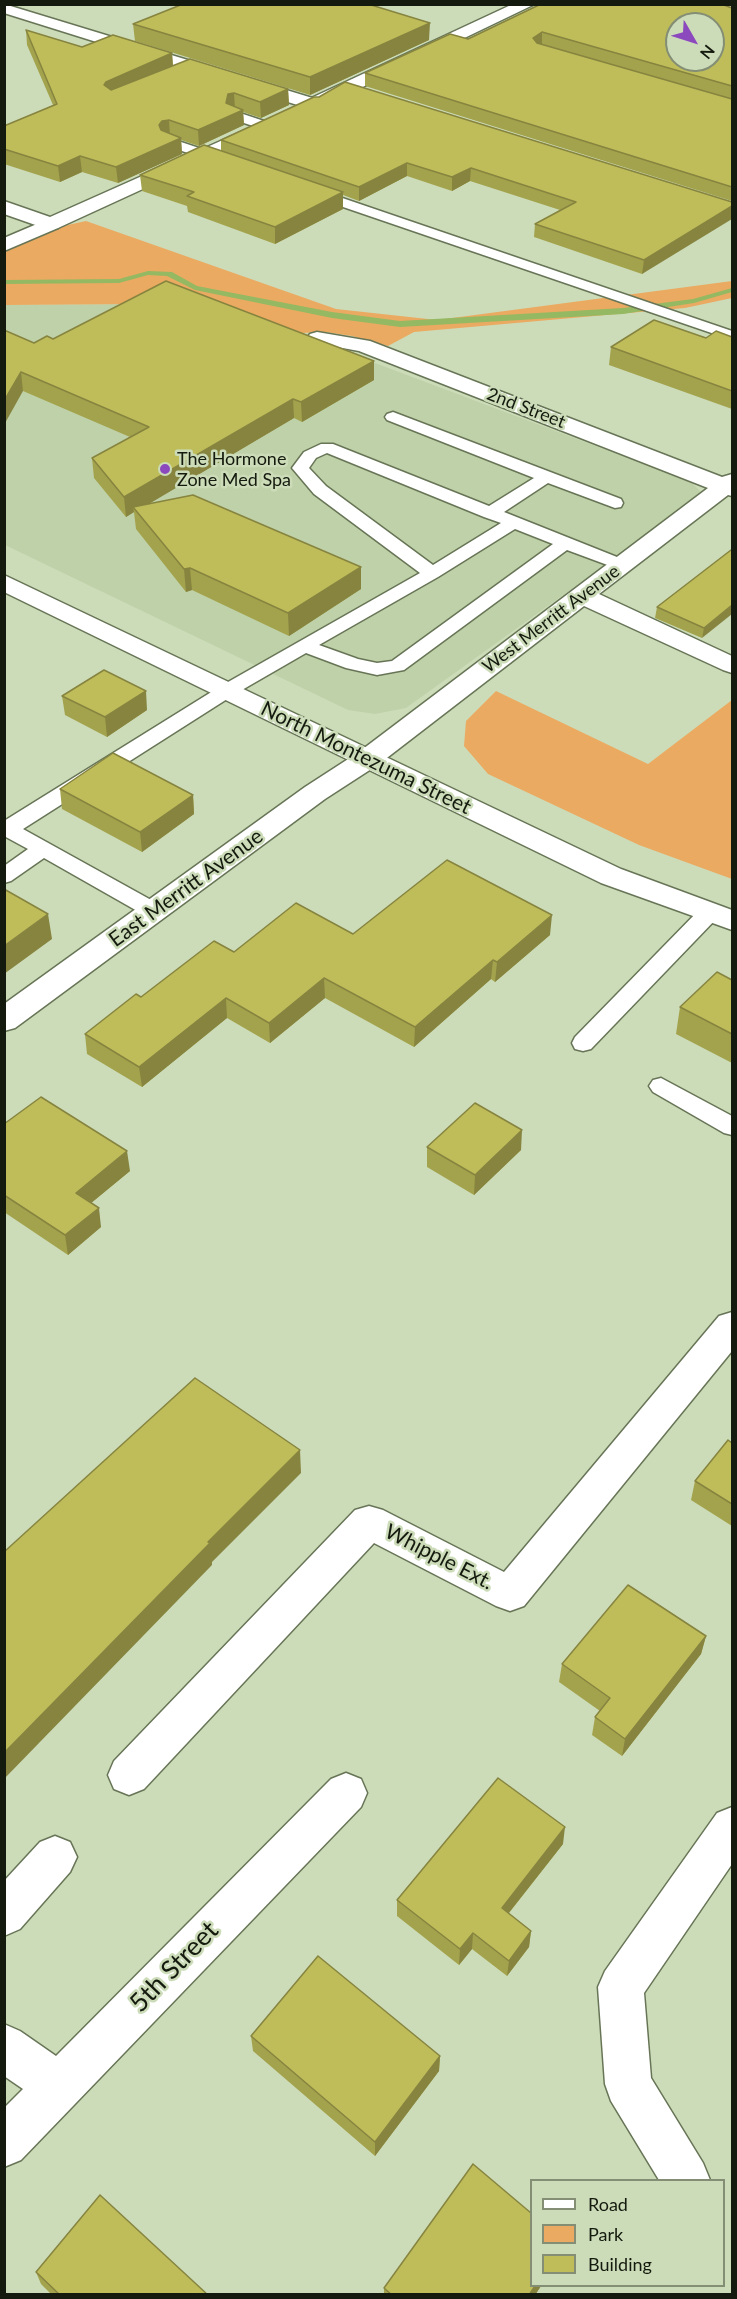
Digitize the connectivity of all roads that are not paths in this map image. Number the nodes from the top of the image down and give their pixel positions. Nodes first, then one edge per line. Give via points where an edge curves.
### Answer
1 (12, 4) edge
2 (527, 4) edge
3 (4, 8) edge
4 (192, 66) junction
5 (172, 75) edge
6 (348, 88) junction
7 (376, 97) edge
8 (313, 104) junction
9 (234, 116) edge
10 (265, 126) junction
11 (169, 142) edge
12 (203, 154) junction
13 (236, 166) edge
14 (303, 189) edge
15 (4, 207) edge
16 (51, 224) junction
17 (4, 245) edge
18 (732, 336) edge
19 (317, 338) edge
20 (393, 417) dead end
21 (548, 476) junction
22 (730, 486) edge
23 (615, 502) dead end
24 (490, 513) junction
25 (514, 522) junction
26 (565, 543) junction
27 (621, 566) junction
28 (432, 573) junction
29 (4, 582) edge
30 (582, 596) junction
31 (306, 647) junction
32 (732, 665) edge
33 (228, 690) junction
34 (369, 758) junction
35 (6, 828) edge
36 (44, 849) junction
37 (4, 876) edge
38 (154, 911) junction
39 (721, 916) edge
40 (4, 1020) edge
41 (583, 1043) dead end
42 (661, 1086) dead end
43 (732, 1126) edge
44 (732, 1326) edge
45 (129, 1775) dead end
46 (346, 1793) dead end
47 (732, 1828) edge
48 (55, 1857) dead end
49 (4, 1914) edge
50 (4, 2047) edge
51 (58, 2086) junction
52 (4, 2143) edge
53 (685, 2179) edge

1 - 3 lane
2 - 6 street
3 - 4 street
4 - 5 lane
4 - 8 street
6 - 7 street
6 - 8 street
8 - 10 street
9 - 10 lane
10 - 12 street
11 - 12 lane
12 - 13 lane
12 - 16 street
14 - 18 lane
15 - 16 street
16 - 17 street
19 - 22 street, 2nd Street via 363,345
20 - 21 lane
21 - 23 lane
21 - 24 lane
22 - 27 street, West Merritt Avenue
24 - 25 lane
24 - 28 lane via 327,447 310,455 300,468 320,490
25 - 26 lane
25 - 28 lane
26 - 27 lane
26 - 31 lane via 397,666 377,669 353,664
27 - 30 street, West Merritt Avenue
28 - 31 lane
29 - 33 street, North Montezuma Street
30 - 32 street
30 - 34 street, West Merritt Avenue
31 - 33 lane
33 - 34 street, North Montezuma Street
33 - 35 lane
34 - 38 street, East Merritt Avenue
34 - 39 street, North Montezuma Street via 611,876
35 - 36 lane
36 - 37 lane
36 - 38 lane
38 - 40 street, East Merritt Avenue
39 - 41 lane
42 - 43 lane
44 - 45 street, Whipple Ext. via 510,1594 369,1522
46 - 51 street, 5th Street
47 - 53 street via 621,1987 628,2084
48 - 49 street
50 - 51 street
51 - 52 street, 5th Street

